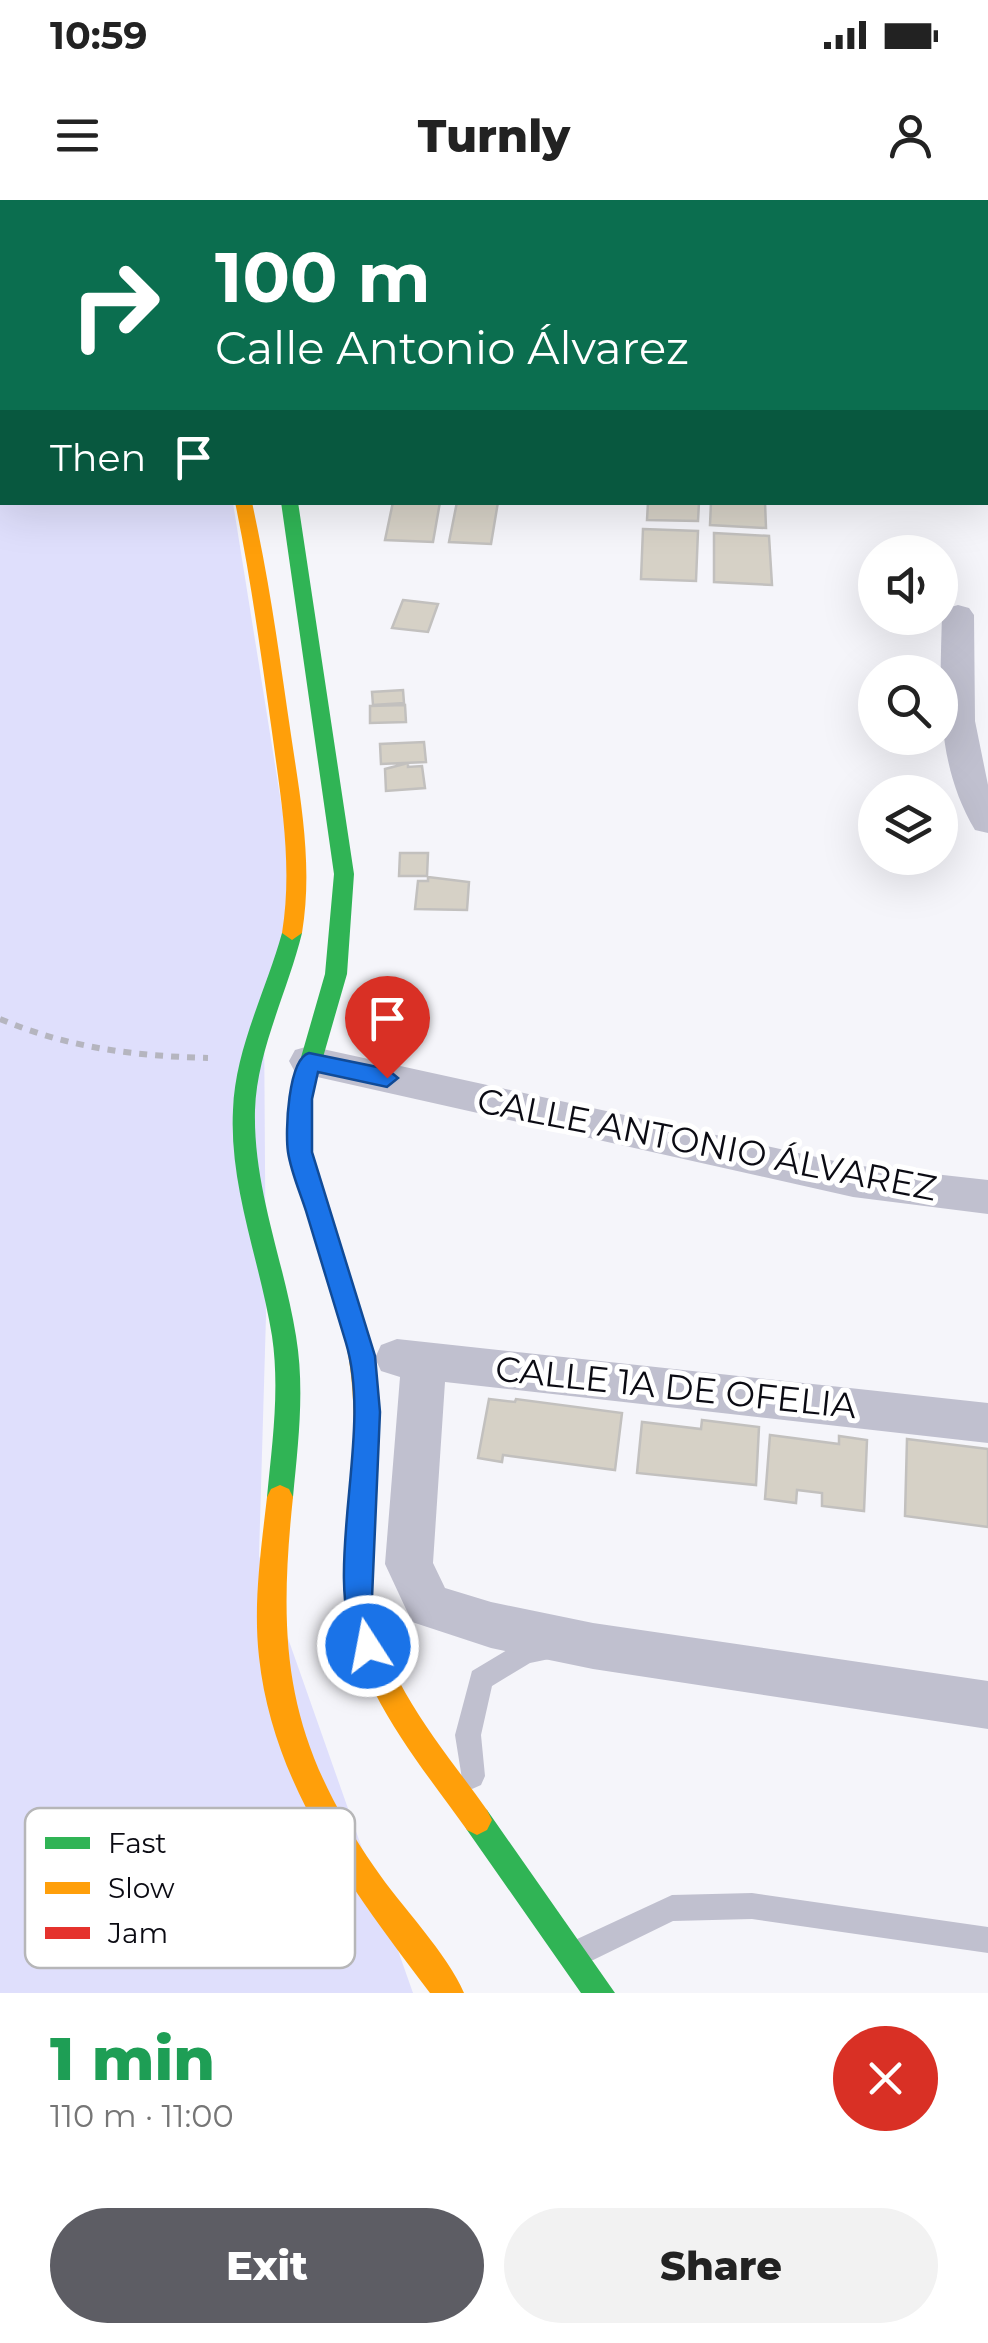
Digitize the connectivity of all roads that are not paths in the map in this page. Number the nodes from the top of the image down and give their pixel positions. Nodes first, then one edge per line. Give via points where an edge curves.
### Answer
1 (244, 505) edge
2 (289, 505) edge
3 (958, 635) edge
4 (988, 822) edge
5 (309, 1061) junction
6 (988, 1198) edge
7 (363, 1356) junction
8 (424, 1359) junction
9 (988, 1423) edge
10 (593, 1646) junction
11 (988, 1705) edge
12 (318, 1808) edge
13 (477, 1823) junction
14 (355, 1865) edge
15 (988, 1940) edge
16 (574, 1955) junction
17 (449, 1993) edge
18 (600, 1993) edge

1 - 12 street via 269,638 298,892 285,964 244,1106 246,1158 288,1362 272,1659 284,1724
2 - 5 street via 344,874 336,974
3 - 4 street via 958,734 965,771
5 - 6 street, CALLE ANTONIO ÁLVAREZ via 852,1181
5 - 7 street via 300,1099 300,1152
7 - 8 street, CALLE 1A DE OFELIA
7 - 13 street via 367,1412 358,1598 368,1646 389,1695
8 - 9 street, CALLE 1A DE OFELIA
8 - 10 street via 410,1564 429,1606
10 - 11 street
10 - 13 lane via 526,1652 481,1679 468,1736
13 - 16 street
14 - 17 street
15 - 16 lane via 752,1906 672,1908
16 - 18 street

